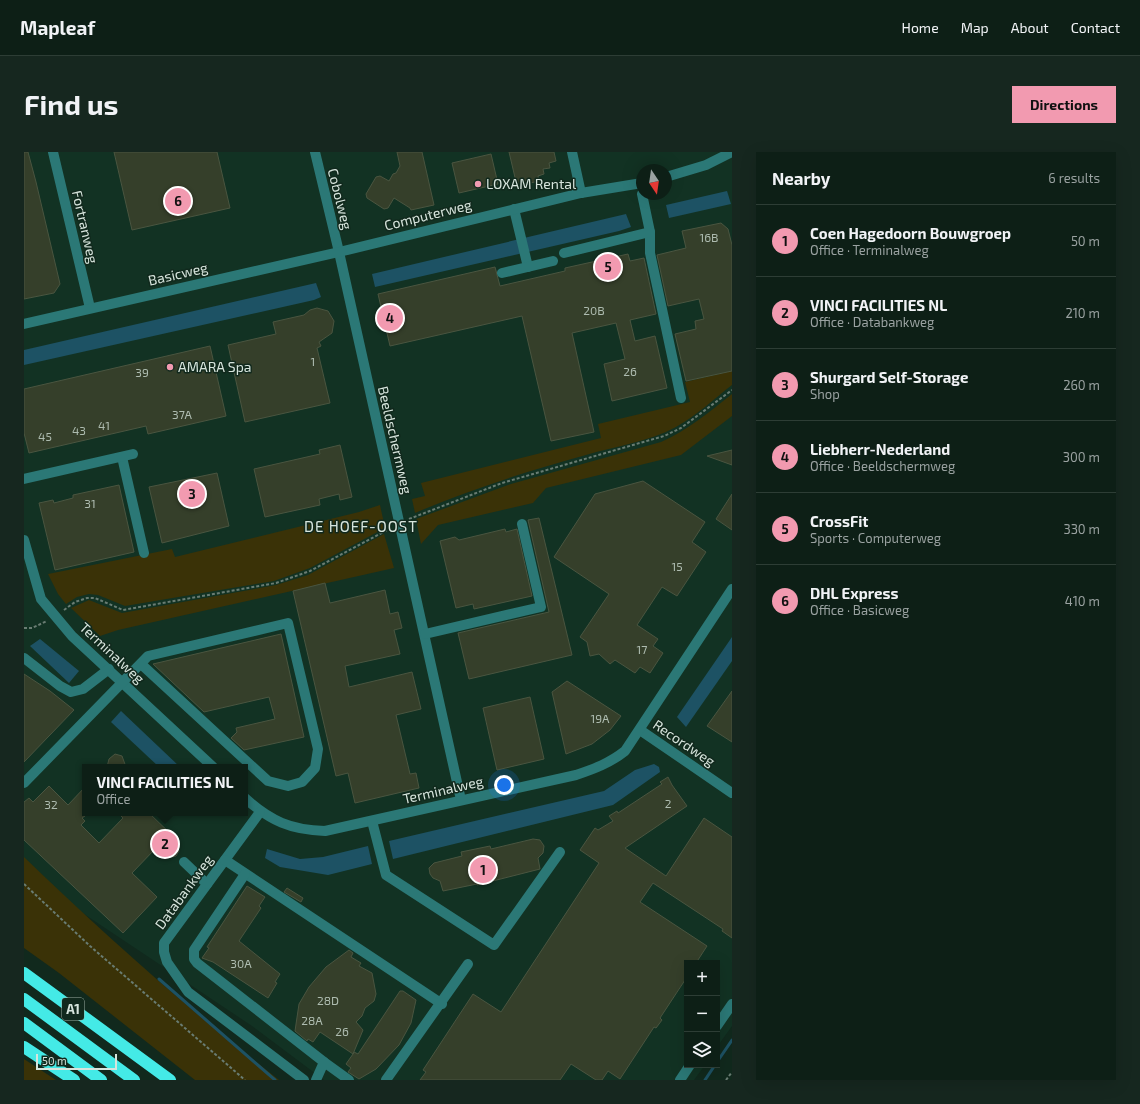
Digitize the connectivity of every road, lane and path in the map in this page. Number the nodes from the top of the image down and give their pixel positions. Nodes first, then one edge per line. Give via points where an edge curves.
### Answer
1 (53, 152) edge
2 (315, 152) edge
3 (572, 152) edge
4 (731, 155) edge
5 (672, 175) edge
6 (636, 188) edge
7 (582, 193) junction
8 (644, 200) edge
9 (514, 209) junction
10 (650, 232) junction
11 (339, 252) junction
12 (564, 253) dead end
13 (553, 261) dead end
14 (528, 267) junction
15 (502, 273) dead end
16 (90, 308) junction
17 (24, 324) edge
18 (681, 398) dead end
19 (134, 454) dead end
20 (122, 457) junction
21 (24, 479) edge
22 (522, 524) dead end
23 (24, 540) edge
24 (144, 552) dead end
25 (732, 589) edge
26 (54, 617) junction
27 (24, 628) edge
28 (425, 634) junction
29 (24, 658) edge
30 (141, 664) junction
31 (109, 669) junction
32 (124, 682) junction
33 (640, 730) junction
34 (210, 764) edge
35 (24, 783) edge
36 (732, 792) edge
37 (462, 800) junction
38 (248, 801) edge
39 (260, 812) junction
40 (372, 821) junction
41 (560, 852) dead end
42 (225, 860) junction
43 (184, 862) dead end
44 (245, 874) junction
45 (24, 884) edge
46 (207, 884) junction
47 (468, 964) dead end
48 (24, 973) edge
49 (24, 999) edge
50 (442, 1004) junction
51 (732, 1004) edge
52 (24, 1022) edge
53 (720, 1022) edge
54 (24, 1047) edge
55 (324, 1062) junction
56 (688, 1068) edge
57 (732, 1072) edge
58 (74, 1080) edge
59 (102, 1080) edge
60 (134, 1080) edge
61 (170, 1080) edge
62 (245, 1080) edge
63 (304, 1080) edge
64 (316, 1080) edge
65 (349, 1080) edge
66 (386, 1080) edge
67 (680, 1080) edge
68 (726, 1080) edge

1 - 16 street, Fortranweg
2 - 11 street, Cobolweg
3 - 7 street
4 - 5 street
6 - 7 street, Computerweg
7 - 9 street, Computerweg
8 - 10 street
9 - 11 street, Computerweg
9 - 14 street
10 - 12 street
10 - 18 street via 650,252
11 - 16 street, Basicweg
11 - 28 street, Beeldschermweg
13 - 14 street
14 - 15 street
16 - 17 street, Basicweg
19 - 20 street
20 - 21 street
20 - 24 street
22 - 28 street via 541,607
23 - 26 street, Terminalweg via 41,599
25 - 33 street, Terminalweg
26 - 27 path via 41,625
26 - 31 street, Terminalweg
28 - 37 street, Beeldschermweg
29 - 31 street via 71,692 84,689
30 - 30 street via 148,656 288,623 318,749 315,768 302,782 288,786 268,781
30 - 32 street
31 - 32 street, Terminalweg
32 - 34 street, Terminalweg
32 - 35 street
33 - 36 street, Recordweg
33 - 37 street, Terminalweg via 625,751 613,761 576,775
37 - 40 street, Terminalweg
38 - 39 street, Terminalweg
39 - 40 street, Terminalweg via 282,824 304,830 325,831
39 - 42 street, Databankweg
40 - 41 street via 386,875 494,945
42 - 44 street
42 - 46 street, Databankweg
43 - 46 street
44 - 50 street
44 - 55 street via 194,950 194,959
45 - 62 path via 90,946
46 - 63 street, Databankweg via 164,943 167,962 188,992
47 - 50 street
48 - 61 highway, A1
49 - 60 highway, A1
50 - 66 street
51 - 53 street
52 - 59 highway
54 - 58 highway
55 - 64 street
55 - 65 street
56 - 67 street
57 - 68 path

